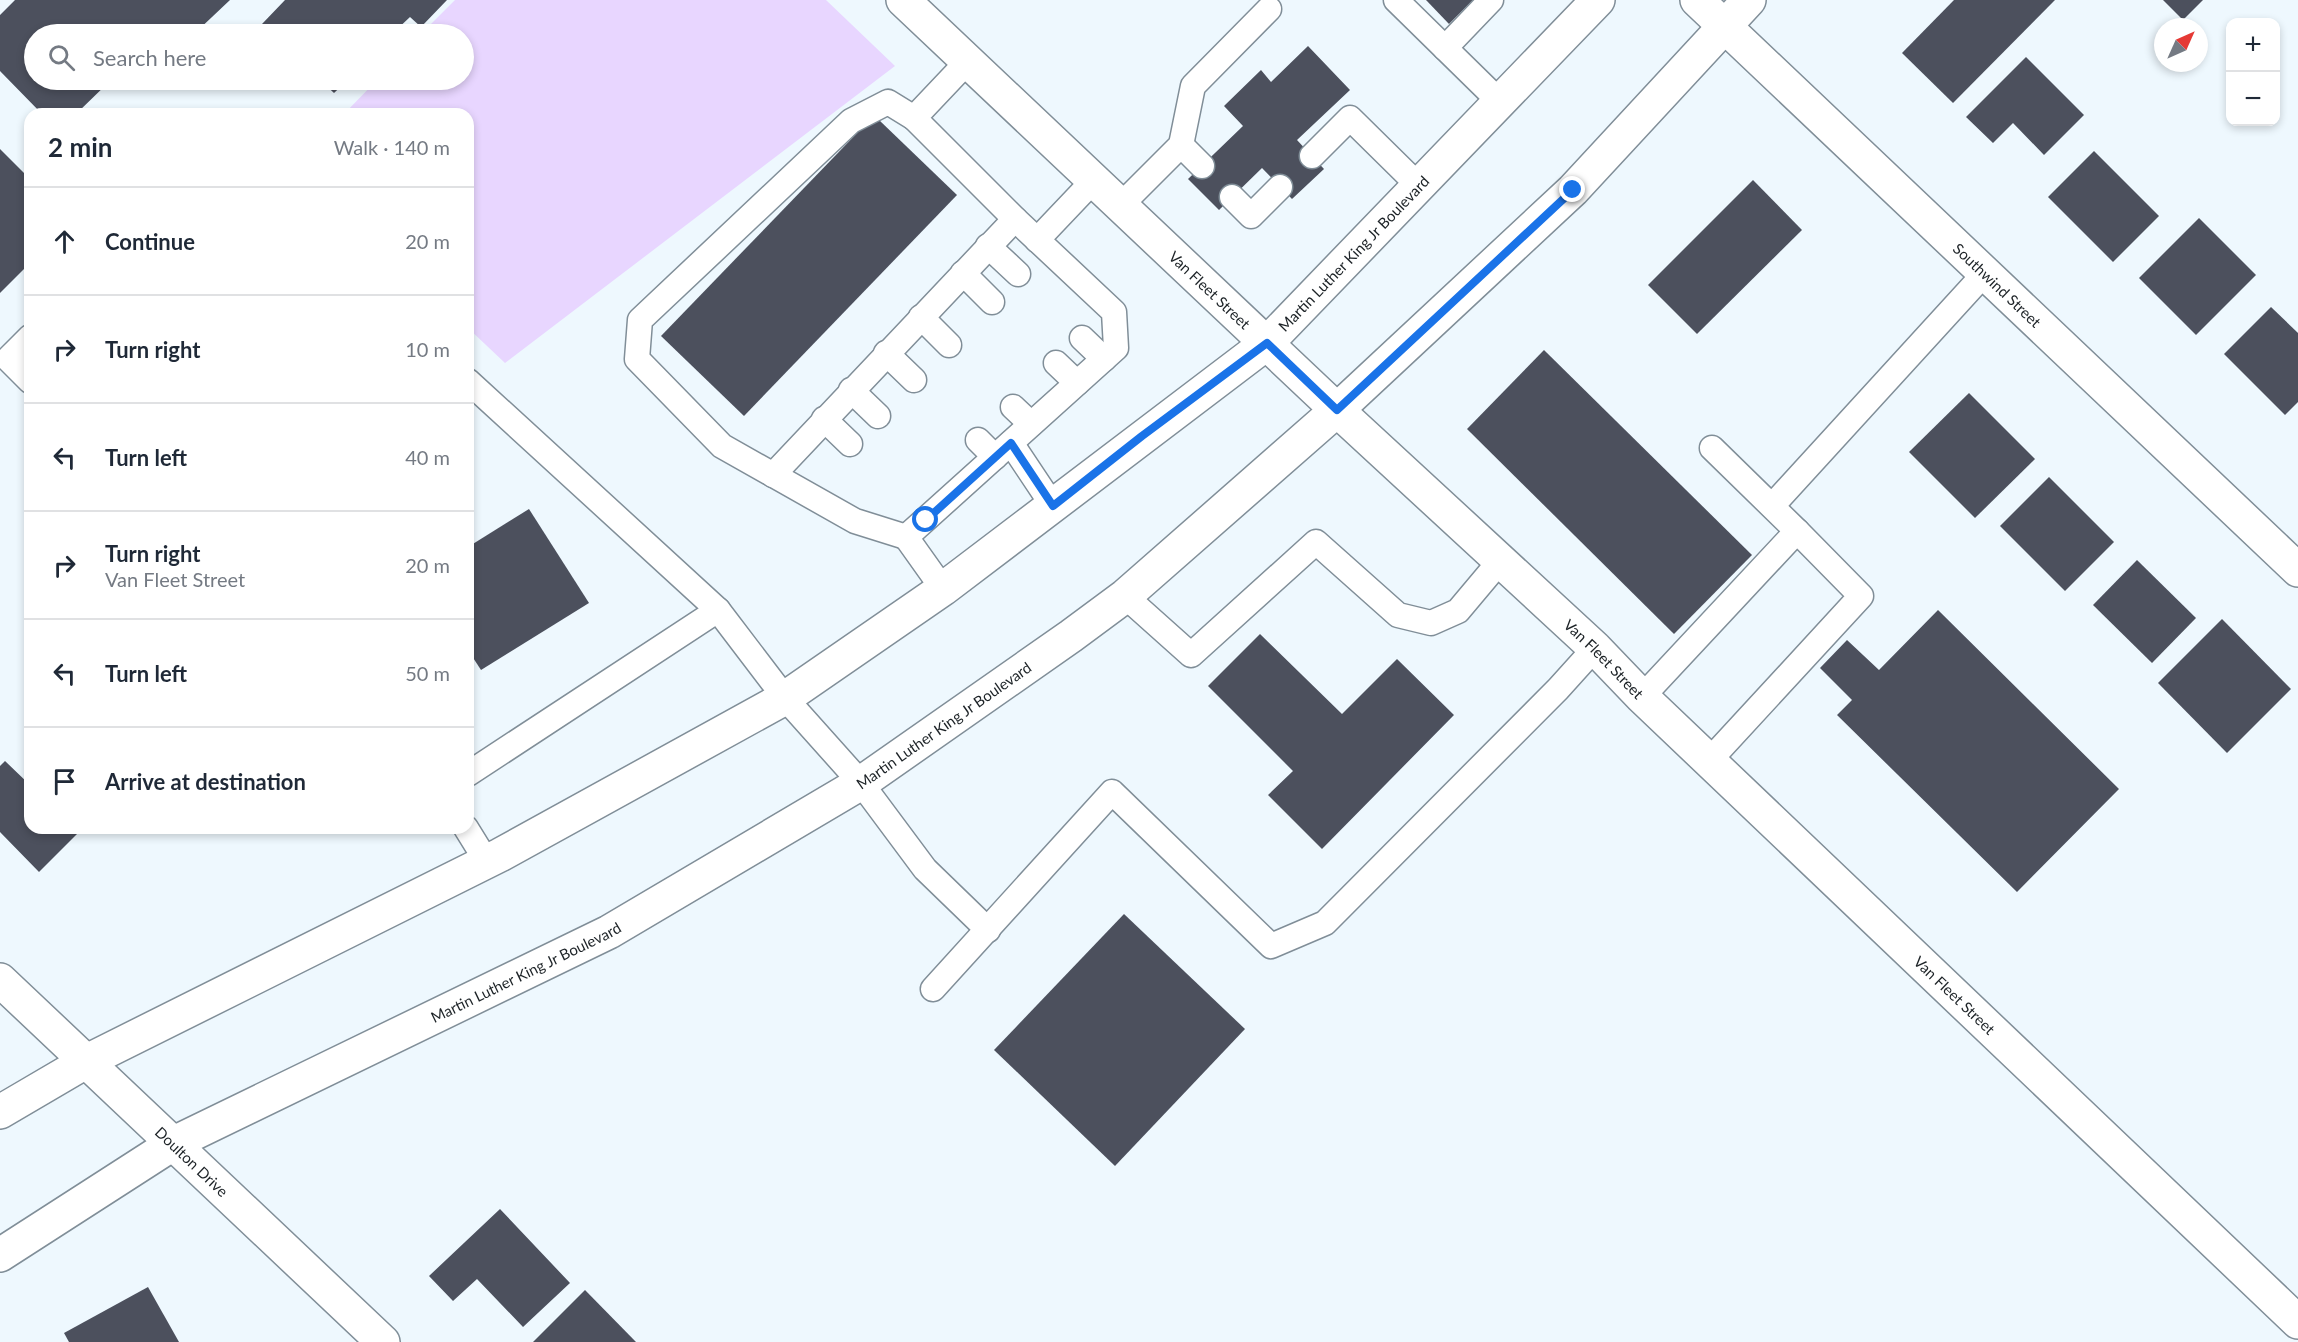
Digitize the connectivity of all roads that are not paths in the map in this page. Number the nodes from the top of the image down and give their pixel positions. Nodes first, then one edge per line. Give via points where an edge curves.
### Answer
1 (903, 0) edge
2 (1396, 0) edge
3 (1491, 0) edge
4 (1598, 0) edge
5 (1697, 0) edge
6 (1749, 0) edge
7 (1269, 9) dead end
8 (1725, 26) junction
9 (1445, 48) junction
10 (968, 61) junction
11 (1500, 102) junction
12 (914, 118) junction
13 (1181, 144) junction
14 (1312, 156) dead end
15 (1202, 166) dead end
16 (1094, 180) junction
17 (1418, 185) junction
18 (1280, 187) dead end
19 (1232, 198) dead end
20 (1121, 206) junction
21 (1015, 219) junction
22 (1037, 240) junction
23 (988, 246) junction
24 (963, 273) junction
25 (1985, 273) junction
26 (1018, 274) dead end
27 (992, 302) dead end
28 (921, 317) junction
29 (1082, 338) dead end
30 (24, 341) edge
31 (1267, 343) junction
32 (949, 345) dead end
33 (886, 353) junction
34 (4, 356) edge
35 (1104, 359) junction
36 (1056, 363) dead end
37 (24, 375) edge
38 (914, 380) dead end
39 (1077, 383) junction
40 (474, 386) edge
41 (851, 390) junction
42 (1013, 407) dead end
43 (1337, 410) junction
44 (878, 416) dead end
45 (824, 419) junction
46 (1031, 424) junction
47 (978, 440) dead end
48 (850, 444) dead end
49 (1712, 448) dead end
50 (1003, 450) junction
51 (773, 475) junction
52 (1053, 506) junction
53 (1772, 506) junction
54 (1797, 531) junction
55 (906, 537) junction
56 (1500, 561) junction
57 (2298, 570) edge
58 (944, 589) junction
59 (1125, 596) junction
60 (718, 610) junction
61 (1595, 648) junction
62 (1642, 696) junction
63 (785, 698) junction
64 (1709, 761) junction
65 (474, 770) edge
66 (861, 783) junction
67 (470, 834) edge
68 (487, 862) junction
69 (988, 930) junction
70 (0, 980) edge
71 (933, 989) dead end
72 (87, 1061) junction
73 (0, 1112) edge
74 (174, 1143) junction
75 (0, 1255) edge
76 (2298, 1323) edge
77 (383, 1342) edge

1 - 10 main road, Van Fleet Street
2 - 9 lane
3 - 9 lane
4 - 11 main road, Martin Luther King Jr Boulevard
5 - 8 main road, Southwind Street
6 - 8 main road, Martin Luther King Jr Boulevard
7 - 13 lane via 1193,86
8 - 25 main road, Southwind Street
8 - 43 main road, Martin Luther King Jr Boulevard via 1573,190
9 - 11 lane
10 - 12 lane
10 - 16 main road, Van Fleet Street
11 - 17 main road, Martin Luther King Jr Boulevard
12 - 21 lane
12 - 51 lane via 888,102 851,121 640,320 638,359 722,446
13 - 15 lane
13 - 20 lane
14 - 17 lane via 1350,118
16 - 20 main road, Van Fleet Street
16 - 22 lane
17 - 31 main road, Martin Luther King Jr Boulevard
18 - 19 lane via 1251,216
20 - 31 main road, Van Fleet Street
21 - 22 lane
21 - 23 lane
22 - 35 lane via 1114,312 1116,348
23 - 24 lane
23 - 26 lane
24 - 27 lane
24 - 28 lane
25 - 53 lane
25 - 57 main road, Southwind Street
28 - 32 lane
28 - 33 lane
29 - 35 lane
30 - 34 lane
31 - 43 main road, Van Fleet Street
31 - 52 main road, Martin Luther King Jr Boulevard
33 - 38 lane
33 - 41 lane
34 - 37 lane
35 - 39 lane
36 - 39 lane
39 - 46 lane
40 - 60 lane
41 - 44 lane
41 - 45 lane
42 - 46 lane
43 - 56 main road, Van Fleet Street
43 - 59 main road, Martin Luther King Jr Boulevard
45 - 48 lane
45 - 51 lane
46 - 50 lane
47 - 50 lane
49 - 53 lane
50 - 52 lane
50 - 55 lane via 951,484 920,514
51 - 55 lane via 855,521
52 - 58 main road, Martin Luther King Jr Boulevard
53 - 54 lane
54 - 62 lane
54 - 64 lane via 1861,596
55 - 58 lane
56 - 59 lane via 1458,611 1431,623 1398,615 1316,542 1191,655
56 - 61 main road, Van Fleet Street
58 - 63 main road, Martin Luther King Jr Boulevard
59 - 66 main road, Martin Luther King Jr Boulevard
60 - 63 lane
60 - 65 lane
61 - 62 main road, Van Fleet Street
61 - 69 lane via 1325,923 1271,946 1112,792
62 - 64 main road, Van Fleet Street
63 - 66 lane
63 - 68 main road, Martin Luther King Jr Boulevard
64 - 76 main road, Van Fleet Street
66 - 69 lane via 925,869
66 - 74 main road, Martin Luther King Jr Boulevard via 609,932
67 - 68 lane
68 - 72 main road, Martin Luther King Jr Boulevard
69 - 71 lane
70 - 72 main road, Doulton Drive
72 - 73 main road, Martin Luther King Jr Boulevard
72 - 74 main road, Doulton Drive
74 - 75 main road, Martin Luther King Jr Boulevard
74 - 77 main road, Doulton Drive

